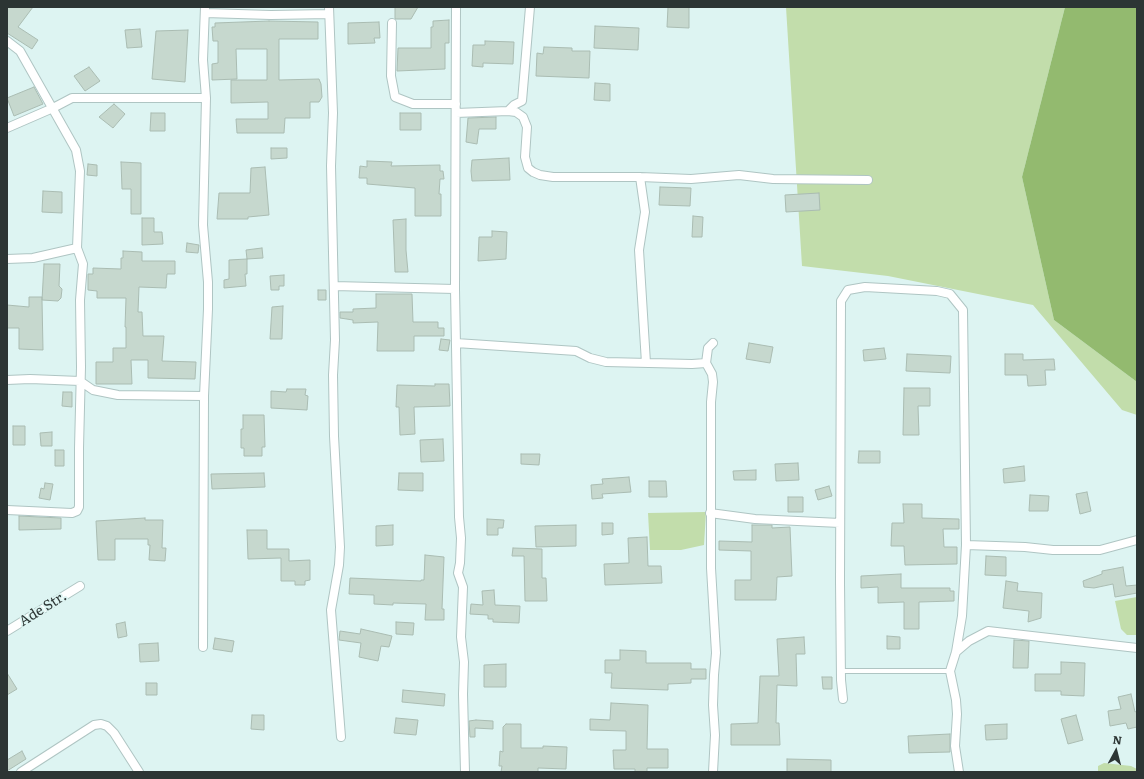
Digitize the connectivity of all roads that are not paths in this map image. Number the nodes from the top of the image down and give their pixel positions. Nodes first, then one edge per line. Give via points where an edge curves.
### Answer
1 (456, 7) edge
2 (530, 7) edge
3 (205, 10) edge
4 (329, 10) edge
5 (392, 23) dead end
6 (7, 41) edge
7 (206, 98) junction
8 (456, 104) junction
9 (53, 108) junction
10 (508, 111) junction
11 (456, 113) junction
12 (7, 128) edge
13 (640, 177) junction
14 (868, 180) dead end
15 (77, 248) junction
16 (7, 259) edge
17 (334, 286) junction
18 (455, 289) junction
19 (456, 343) junction
20 (713, 343) dead end
21 (646, 363) junction
22 (706, 363) junction
23 (7, 380) edge
24 (80, 381) junction
25 (204, 396) junction
26 (7, 510) edge
27 (710, 513) junction
28 (840, 523) junction
29 (1137, 540) edge
30 (966, 545) junction
31 (80, 586) dead end
32 (7, 632) edge
33 (203, 647) dead end
34 (1137, 648) edge
35 (956, 652) junction
36 (841, 671) junction
37 (950, 671) junction
38 (843, 699) dead end
39 (341, 736) dead end
40 (21, 772) edge
41 (139, 772) edge
42 (465, 772) edge
43 (715, 772) edge
44 (959, 772) edge

1 - 8 street
2 - 10 street via 522,101
3 - 4 street via 271,15
3 - 7 street via 203,60
4 - 17 street
5 - 8 street via 391,76 395,97 413,104
6 - 9 street via 20,51
7 - 9 street via 72,98
7 - 25 street via 203,225 208,309
8 - 11 street
9 - 12 street
9 - 15 street via 76,150 80,171
10 - 11 street
10 - 13 street via 516,112 523,117 527,127 525,157 528,168 533,172 553,177
11 - 18 street
13 - 14 street via 691,179 739,175 773,179
13 - 21 street via 646,212 639,250
15 - 16 street via 33,258
15 - 24 street via 83,264 80,300
17 - 18 street
17 - 39 street via 334,436 340,547 331,610
18 - 19 street
19 - 21 street via 576,351 606,362
19 - 42 street via 461,538 458,573 463,587 460,631 464,662
20 - 22 street via 708,348
21 - 22 street
22 - 27 street via 713,382
23 - 24 street
24 - 25 street via 93,390 118,395
24 - 26 street via 79,507 72,513
25 - 33 street
27 - 28 street via 755,520
27 - 43 street via 716,653 713,705
28 - 30 street via 841,301 848,290 865,287 936,291 950,294 964,310
28 - 36 street
29 - 30 street via 1100,550
30 - 35 street via 962,616
31 - 32 street, Ade Str.
34 - 35 street via 988,631 968,641
35 - 37 street
36 - 37 lane
36 - 38 street
37 - 44 street via 956,700 955,746
40 - 41 street via 94,725 101,724 114,734

